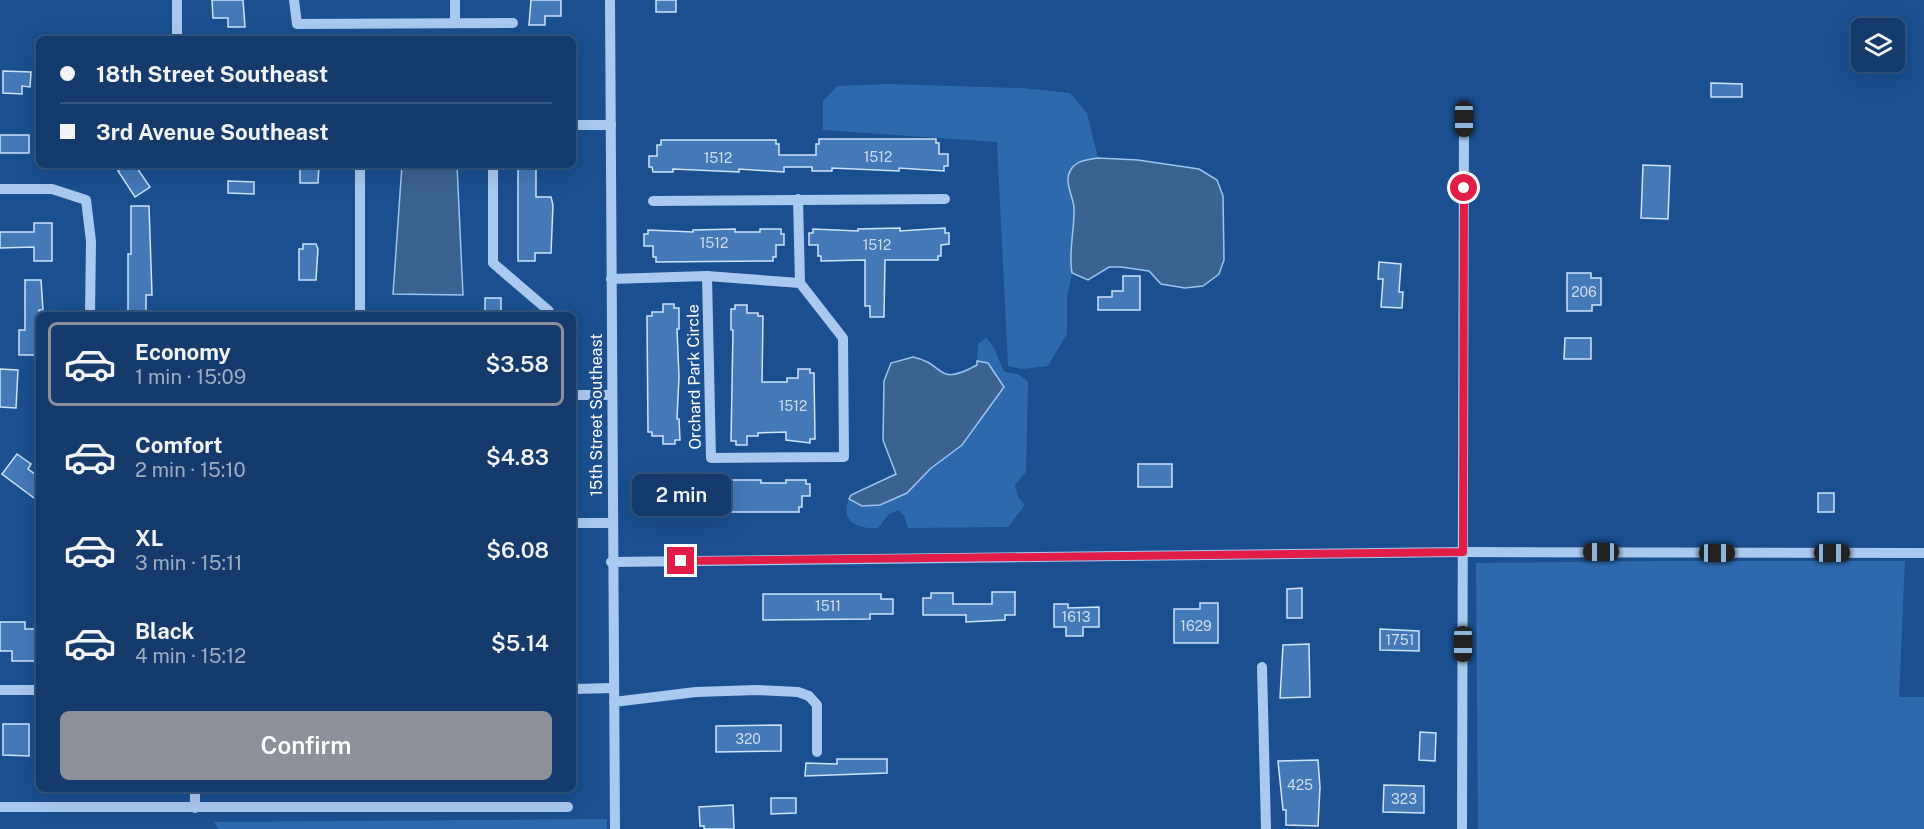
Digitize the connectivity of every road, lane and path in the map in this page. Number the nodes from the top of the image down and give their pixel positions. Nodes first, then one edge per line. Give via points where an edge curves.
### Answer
1 (177, 0) edge
2 (294, 0) edge
3 (455, 0) edge
4 (610, 0) edge
5 (455, 22) junction
6 (513, 22) dead end
7 (177, 36) edge
8 (1464, 119) dead end
9 (576, 125) edge
10 (611, 125) junction
11 (360, 168) edge
12 (493, 168) edge
13 (0, 189) edge
14 (945, 199) dead end
15 (798, 200) junction
16 (653, 201) dead end
17 (707, 276) junction
18 (611, 279) junction
19 (800, 283) junction
20 (90, 312) edge
21 (360, 312) edge
22 (549, 312) edge
23 (576, 395) edge
24 (611, 395) junction
25 (576, 523) edge
26 (611, 523) junction
27 (1463, 552) junction
28 (1924, 553) edge
29 (611, 562) junction
30 (1262, 667) dead end
31 (576, 688) edge
32 (614, 688) junction
33 (0, 690) edge
34 (36, 690) edge
35 (614, 702) junction
36 (817, 752) dead end
37 (195, 792) edge
38 (0, 807) edge
39 (568, 807) dead end
40 (195, 808) junction
41 (615, 829) edge
42 (1266, 829) edge
43 (1462, 829) edge

1 - 7 street
2 - 5 street via 297,24
3 - 5 street
4 - 10 street, 15th Street Southeast
5 - 6 street
8 - 27 street
9 - 10 street
10 - 18 street, 15th Street Southeast
11 - 21 street
12 - 22 street via 493,263
13 - 20 street via 52,189 86,200 91,241
14 - 15 street
15 - 16 street
15 - 19 street
17 - 18 street
17 - 19 street
17 - 19 street, Orchard Park Circle via 711,458 844,456 843,338
18 - 24 street, 15th Street Southeast
23 - 24 street
24 - 26 street, 15th Street Southeast
25 - 26 street
26 - 29 street, 15th Street Southeast
27 - 28 street
27 - 29 street
27 - 43 street
29 - 32 street, 15th Street Southeast
30 - 42 street
31 - 32 street
32 - 35 street, 15th Street Southeast
33 - 34 street
35 - 36 street via 696,692 798,692 817,705
35 - 41 street, 15th Street Southeast
37 - 40 street
38 - 40 street
39 - 40 street

